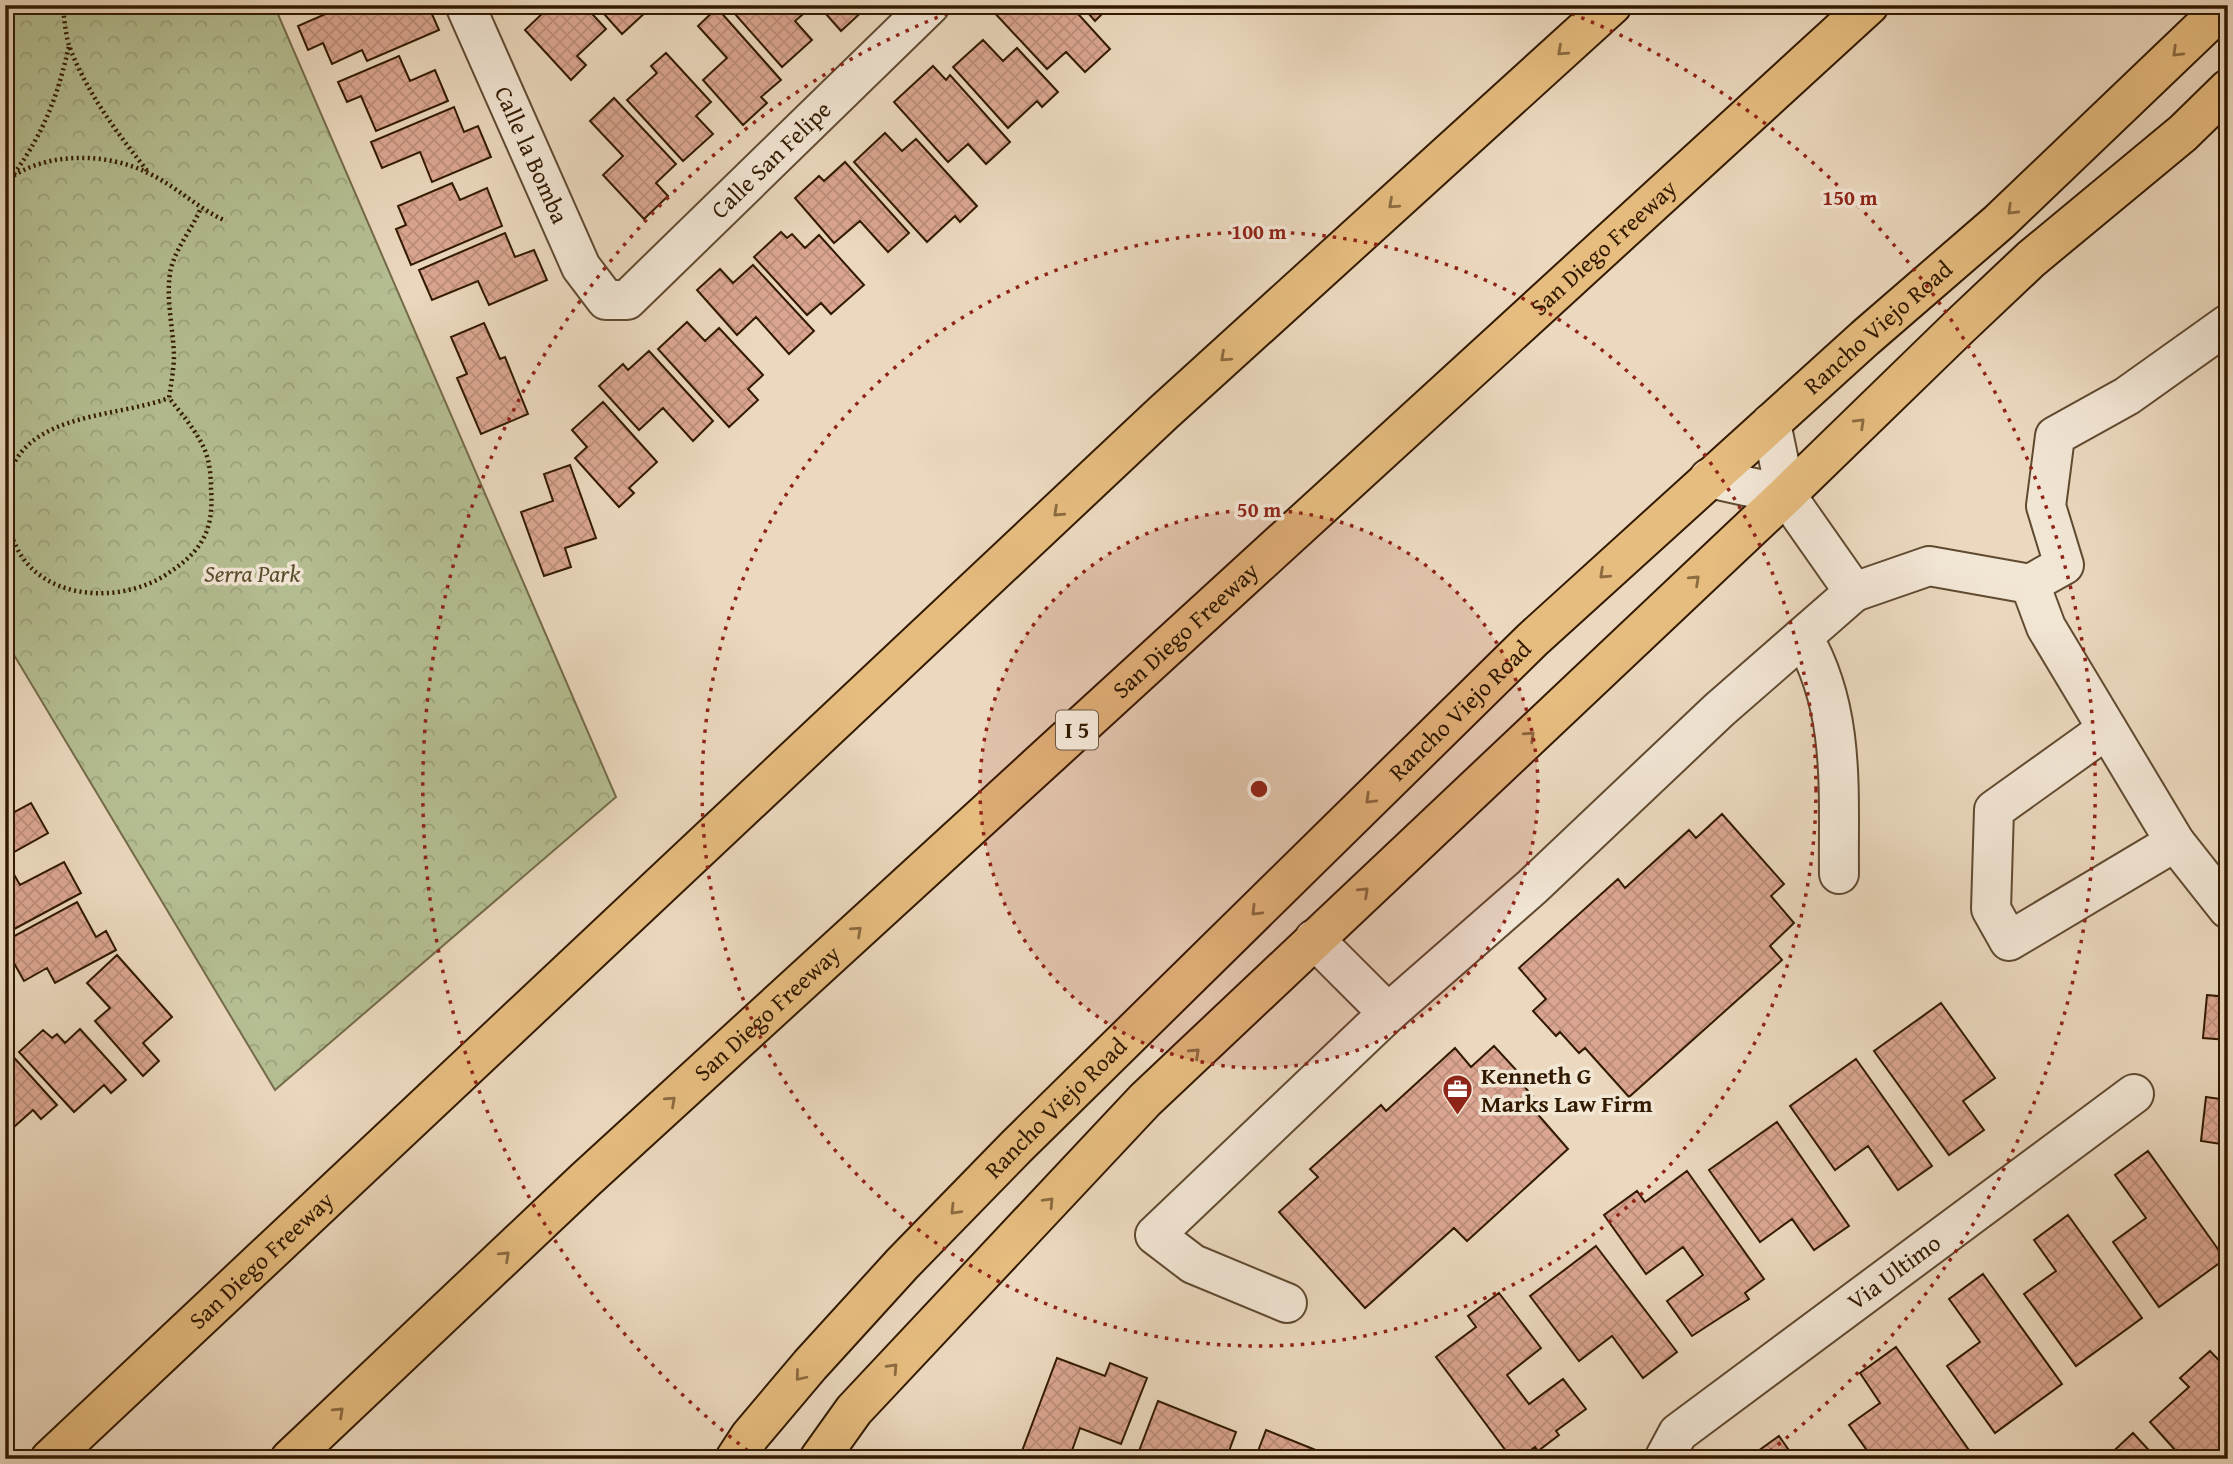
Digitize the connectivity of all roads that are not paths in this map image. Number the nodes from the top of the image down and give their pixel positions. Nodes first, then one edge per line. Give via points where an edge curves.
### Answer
1 (465, 5) edge
2 (930, 5) edge
3 (1612, 5) edge
4 (1869, 5) edge
5 (2226, 5) edge
6 (2228, 89) edge
7 (606, 300) joint
8 (2228, 324) edge
9 (1771, 423) junction
10 (1709, 478) junction
11 (1786, 495) junction
12 (2030, 584) junction
13 (1854, 592) junction
14 (1803, 637) junction
15 (2107, 729) junction
16 (2175, 842) junction
17 (1839, 874) dead end
18 (2228, 909) edge
19 (1314, 939) junction
20 (1388, 1013) junction
21 (2134, 1094) dead end
22 (1287, 1303) dead end
23 (50, 1459) edge
24 (290, 1459) edge
25 (735, 1459) edge
26 (819, 1459) edge
27 (1664, 1459) edge

1 - 7 street, Calle la Bomba via 581,267
2 - 7 street, Calle San Felipe via 627,300
3 -> 23 main road, San Diego Freeway via 1163,413
24 -> 4 main road, San Diego Freeway / I 5 via 585,1180
5 -> 9 main road, Rancho Viejo Road via 1999,222
11 -> 6 main road, Rancho Viejo Road via 2031,260 2183,133
8 - 12 street via 2127,396 2055,436 2046,506 2064,565
9 - 10 main road, Rancho Viejo Road
9 - 11 street
10 - 11 street
10 -> 25 main road, Rancho Viejo Road via 1532,640 1017,1146 810,1365
11 - 13 street
19 -> 11 main road, Rancho Viejo Road
12 - 13 street via 1929,566
12 - 15 street via 2046,627
13 - 14 street
14 - 17 street via 1821,667 1838,743
14 - 20 street
15 - 16 street
15 - 16 street via 1994,810 1991,909 2009,941
16 - 18 street
19 - 20 street
26 -> 19 main road, Rancho Viejo Road via 854,1410 1145,1100
20 - 22 street via 1155,1235 1193,1264
21 - 27 street, Via Ultimo via 1678,1433

